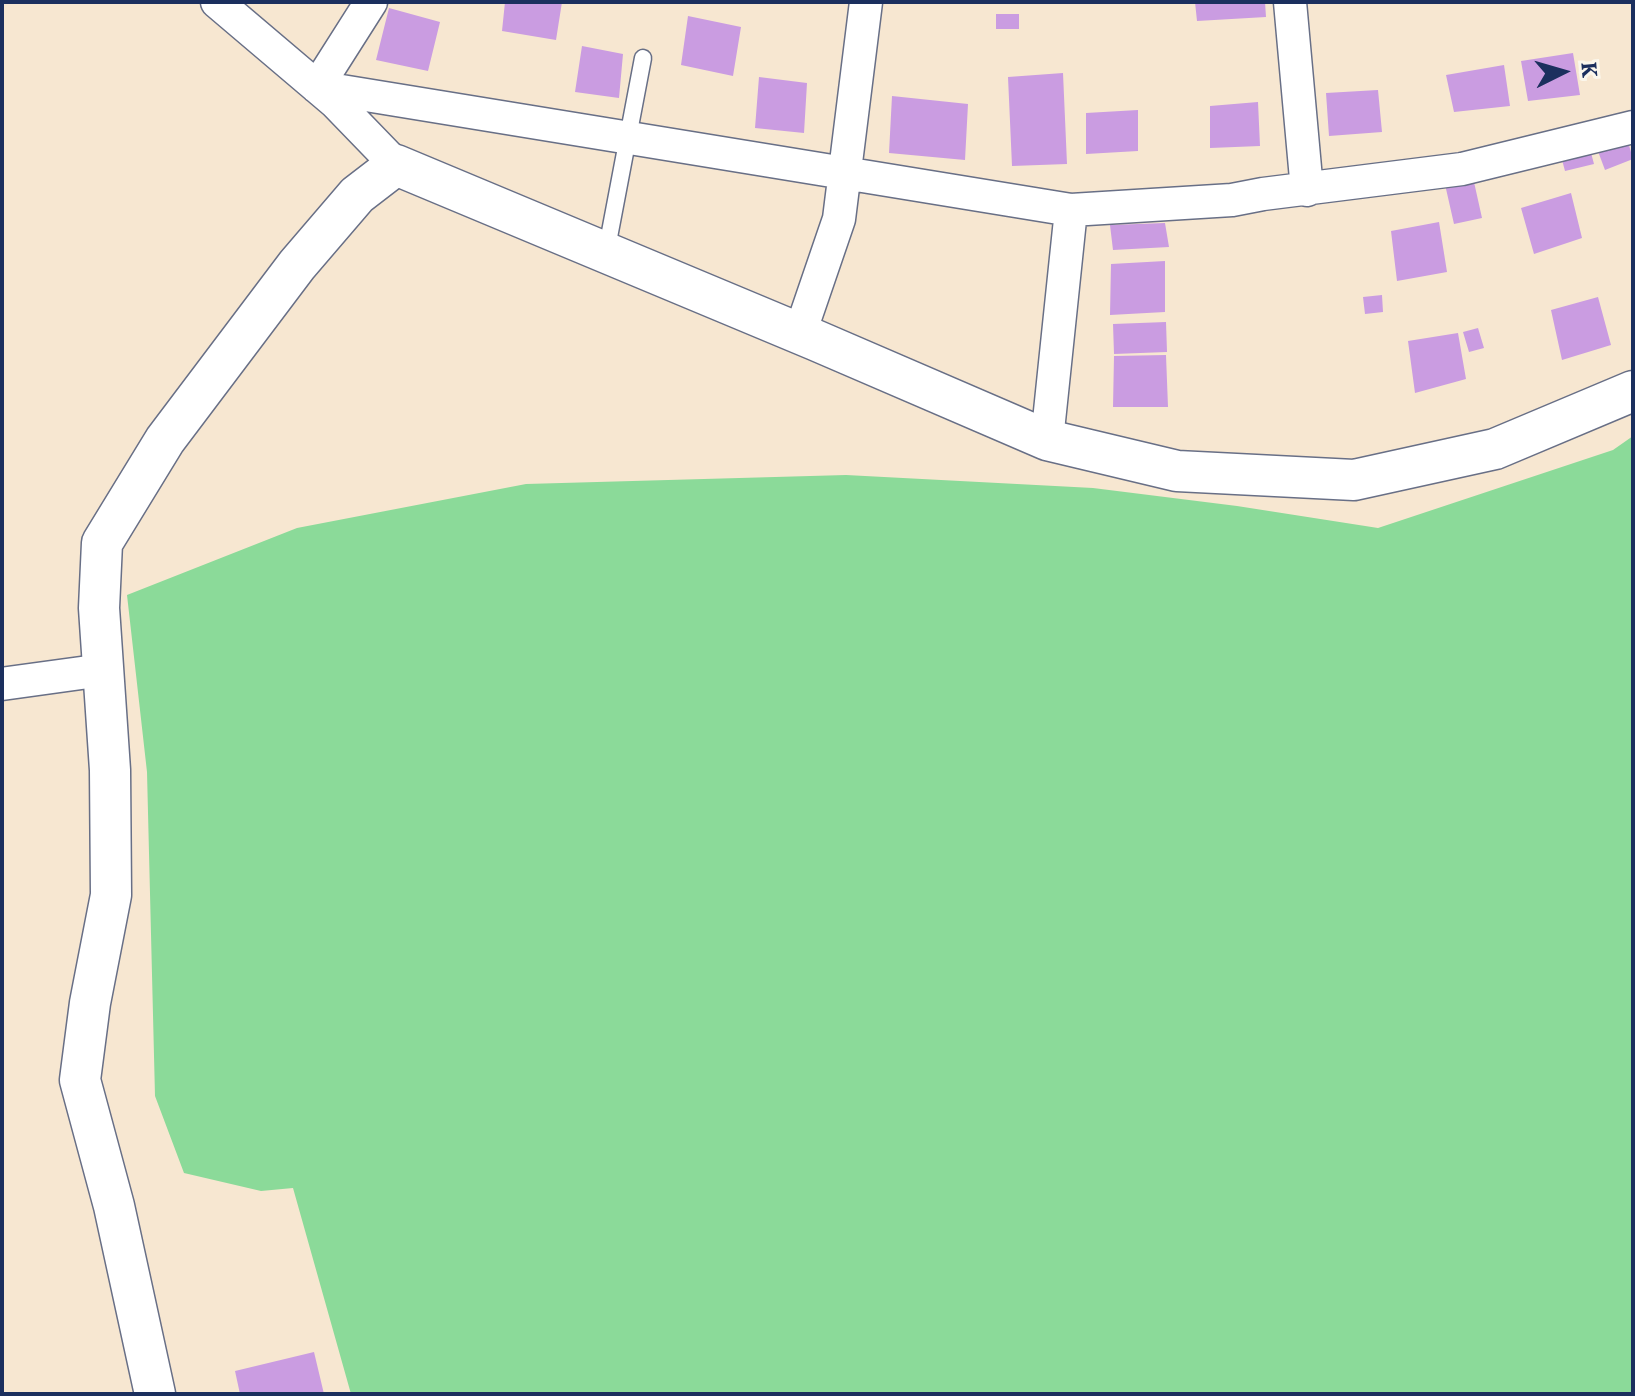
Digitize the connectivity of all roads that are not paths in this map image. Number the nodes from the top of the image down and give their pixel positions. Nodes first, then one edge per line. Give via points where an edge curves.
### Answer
1 (217, 2) edge
2 (371, 2) edge
3 (866, 2) edge
4 (1290, 2) edge
5 (643, 58) dead end
6 (317, 87) junction
7 (1633, 127) edge
8 (628, 138) junction
9 (396, 165) junction
10 (845, 174) junction
11 (1307, 190) junction
12 (1071, 210) junction
13 (606, 254) junction
14 (800, 333) junction
15 (1633, 391) edge
16 (1047, 440) junction
17 (103, 670) junction
18 (2, 684) edge
19 (155, 1394) edge

1 - 6 street
2 - 6 street
3 - 10 street
4 - 11 street
5 - 8 lane
6 - 8 street
6 - 9 street
7 - 11 street via 1462,169
8 - 10 street
8 - 13 lane
9 - 13 street
9 - 17 street via 357,195 297,265 165,440 102,543
10 - 12 street
10 - 14 street via 839,219
11 - 12 street
12 - 16 street
13 - 14 street
14 - 16 street
15 - 16 street via 1495,449 1354,480 1177,471
17 - 18 street
17 - 19 street via 111,895 80,1080

